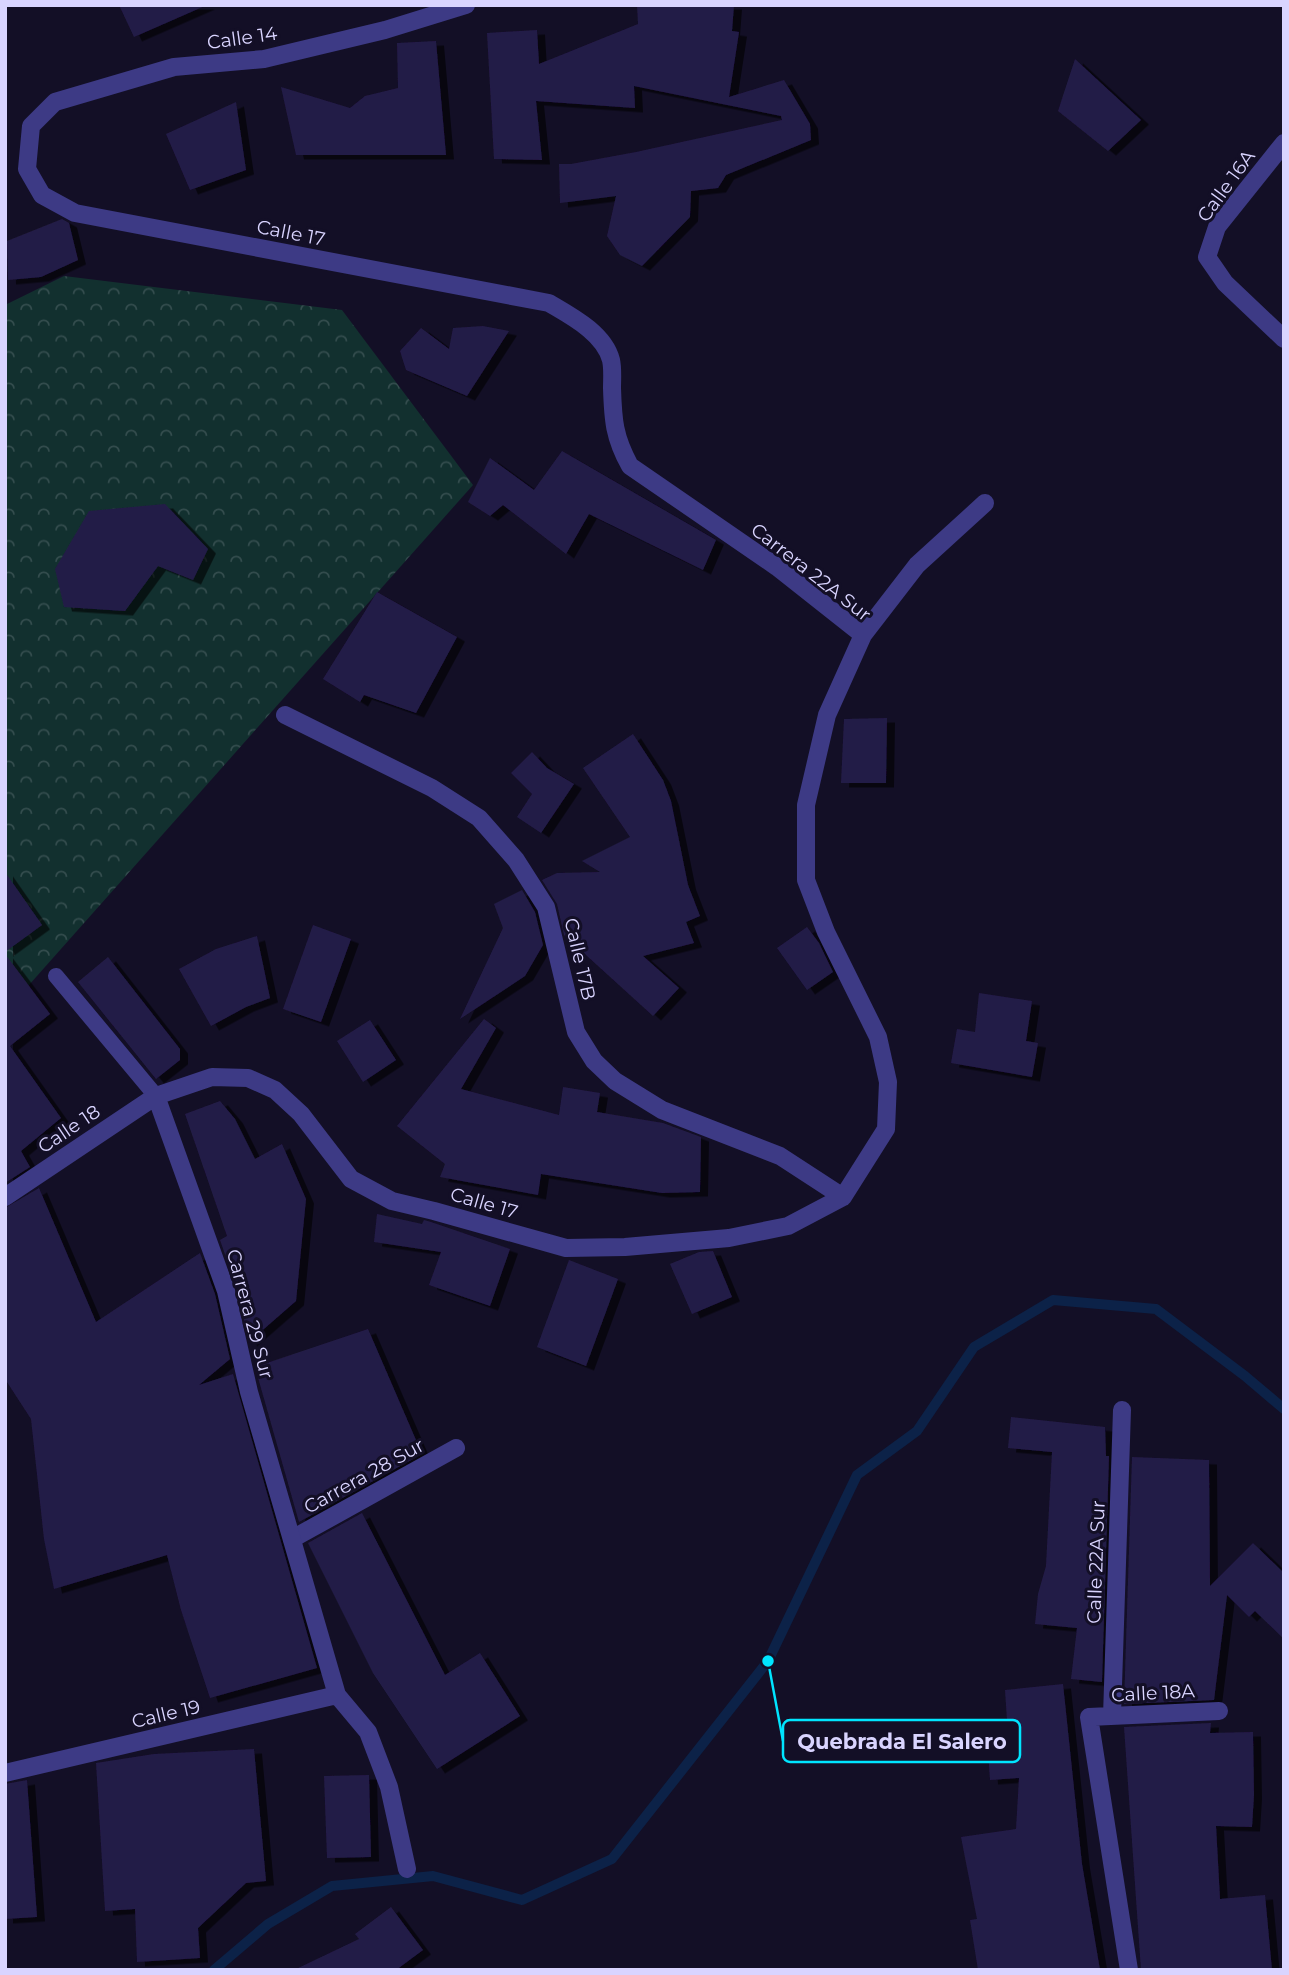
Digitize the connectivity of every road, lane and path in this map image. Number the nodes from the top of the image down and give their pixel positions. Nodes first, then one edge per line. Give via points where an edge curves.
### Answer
1 (466, 5) edge
2 (31, 126) joint
3 (1284, 143) edge
4 (598, 338) joint
5 (1284, 339) edge
6 (985, 503) dead end
7 (863, 635) junction
8 (285, 715) dead end
9 (56, 976) dead end
10 (156, 1096) junction
11 (843, 1196) junction
12 (5, 1197) edge
13 (1122, 1410) dead end
14 (456, 1448) dead end
15 (292, 1539) junction
16 (337, 1695) junction
17 (1219, 1711) dead end
18 (1112, 1716) junction
19 (5, 1773) edge
20 (407, 1869) dead end
21 (1129, 1970) edge

1 - 2 street, Calle 14 via 264,59 174,67 55,102
2 - 4 street, Calle 17 via 27,169 42,195 75,213 548,303 576,318
3 - 5 street, Calle 16A via 1217,227 1207,257 1225,283
4 - 7 street, Carrera 22A Sur via 611,359 613,419 630,466 777,567
6 - 7 street via 917,565
7 - 11 street, Carrera 22A Sur via 827,715 806,805 806,880 878,1037 888,1082 886,1129
8 - 11 street, Calle 17B via 432,788 479,818 516,860 546,907 576,1032 614,1081 662,1110 780,1156
9 - 10 lane, Carrera 29 Sur
10 - 11 street, Calle 17 via 212,1077 248,1078 284,1098 351,1179 392,1201 566,1248 729,1238 788,1226
10 - 12 street, Calle 18
10 - 15 street, Carrera 29 Sur via 226,1291 249,1392
13 - 18 street, Calle 22A Sur
14 - 15 street, Carrera 28 Sur
15 - 16 street, Carrera 29 Sur
16 - 19 street, Calle 19
16 - 20 street via 368,1732 388,1787
17 - 18 street, Calle 18A
18 - 21 street, Calle 18A via 1089,1717

